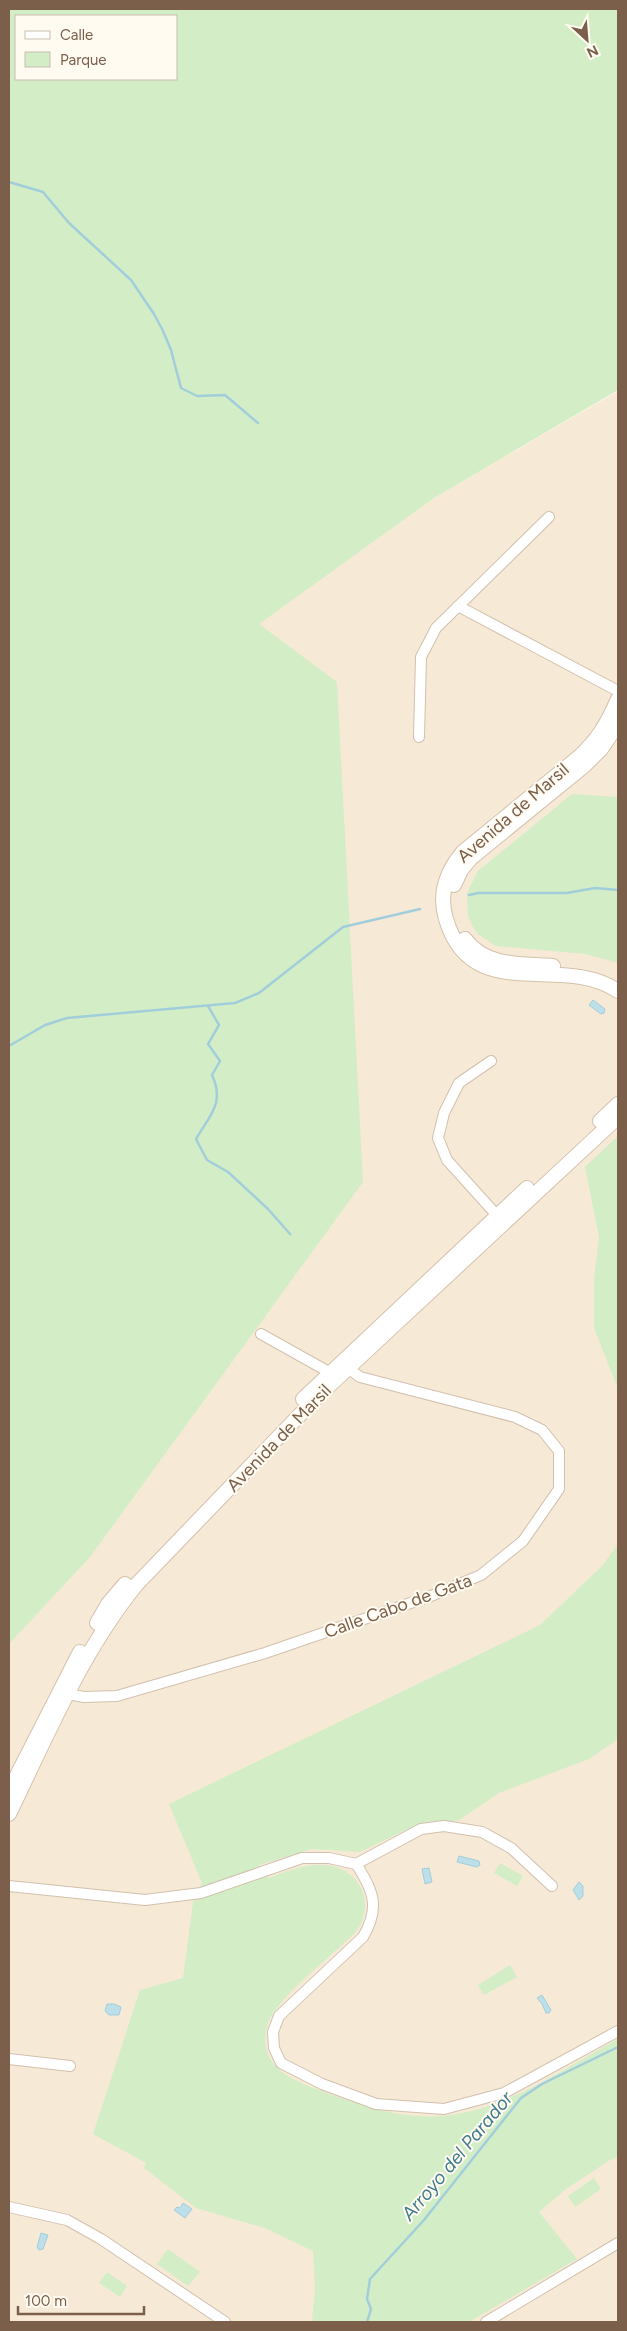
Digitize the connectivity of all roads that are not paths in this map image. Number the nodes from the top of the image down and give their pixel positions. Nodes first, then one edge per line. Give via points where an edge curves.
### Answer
1 (549, 517) dead end
2 (458, 606) junction
3 (618, 691) edge
4 (618, 699) edge
5 (618, 724) edge
6 (419, 738) dead end
7 (618, 980) edge
8 (618, 992) edge
9 (491, 1061) dead end
10 (618, 1104) edge
11 (618, 1117) edge
12 (500, 1219) junction
13 (261, 1334) dead end
14 (348, 1368) junction
15 (329, 1372) junction
16 (63, 1693) junction
17 (9, 1791) edge
18 (9, 1814) edge
19 (356, 1864) junction
20 (9, 1886) edge
21 (552, 1886) dead end
22 (618, 2031) edge
23 (9, 2059) edge
24 (70, 2066) dead end
25 (9, 2208) edge
26 (618, 2243) edge
27 (224, 2322) edge
28 (486, 2322) edge

1 - 2 street
2 - 3 street
2 - 6 street via 436,628 421,657
4 - 8 street, Avenida de Marsil via 607,726 595,742 463,852 454,863 443,890 445,915 452,938 473,961 502,972 583,977 604,982
5 - 7 street, Avenida de Marsil via 601,749 585,764 471,858 455,880 452,902 461,934 477,952 490,959 584,968 609,974
9 - 12 street via 459,1083 444,1113 438,1138 447,1160
10 - 12 street, Avenida de Marsil
11 - 12 street, Avenida de Marsil
12 - 14 street, Avenida de Marsil
12 - 15 street, Avenida de Marsil
13 - 15 street
14 - 16 street, Avenida de Marsil via 136,1585 116,1609
14 - 16 street, Calle Cabo de Gata via 360,1377 515,1418 542,1430 558,1450 559,1488 523,1541 482,1575 266,1653 117,1696
15 - 16 street, Avenida de Marsil via 108,1604
16 - 17 street, Avenida de Marsil
16 - 18 street, Avenida de Marsil
19 - 20 street via 329,1858 302,1858 201,1893 145,1900
19 - 21 street via 421,1829 444,1826 482,1832 504,1844
19 - 22 street via 367,1880 374,1900 373,1917 363,1937 279,2016 273,2032 274,2048 281,2063 322,2084 376,2104 444,2108 504,2093
23 - 24 street
25 - 27 street via 68,2220
26 - 28 street

